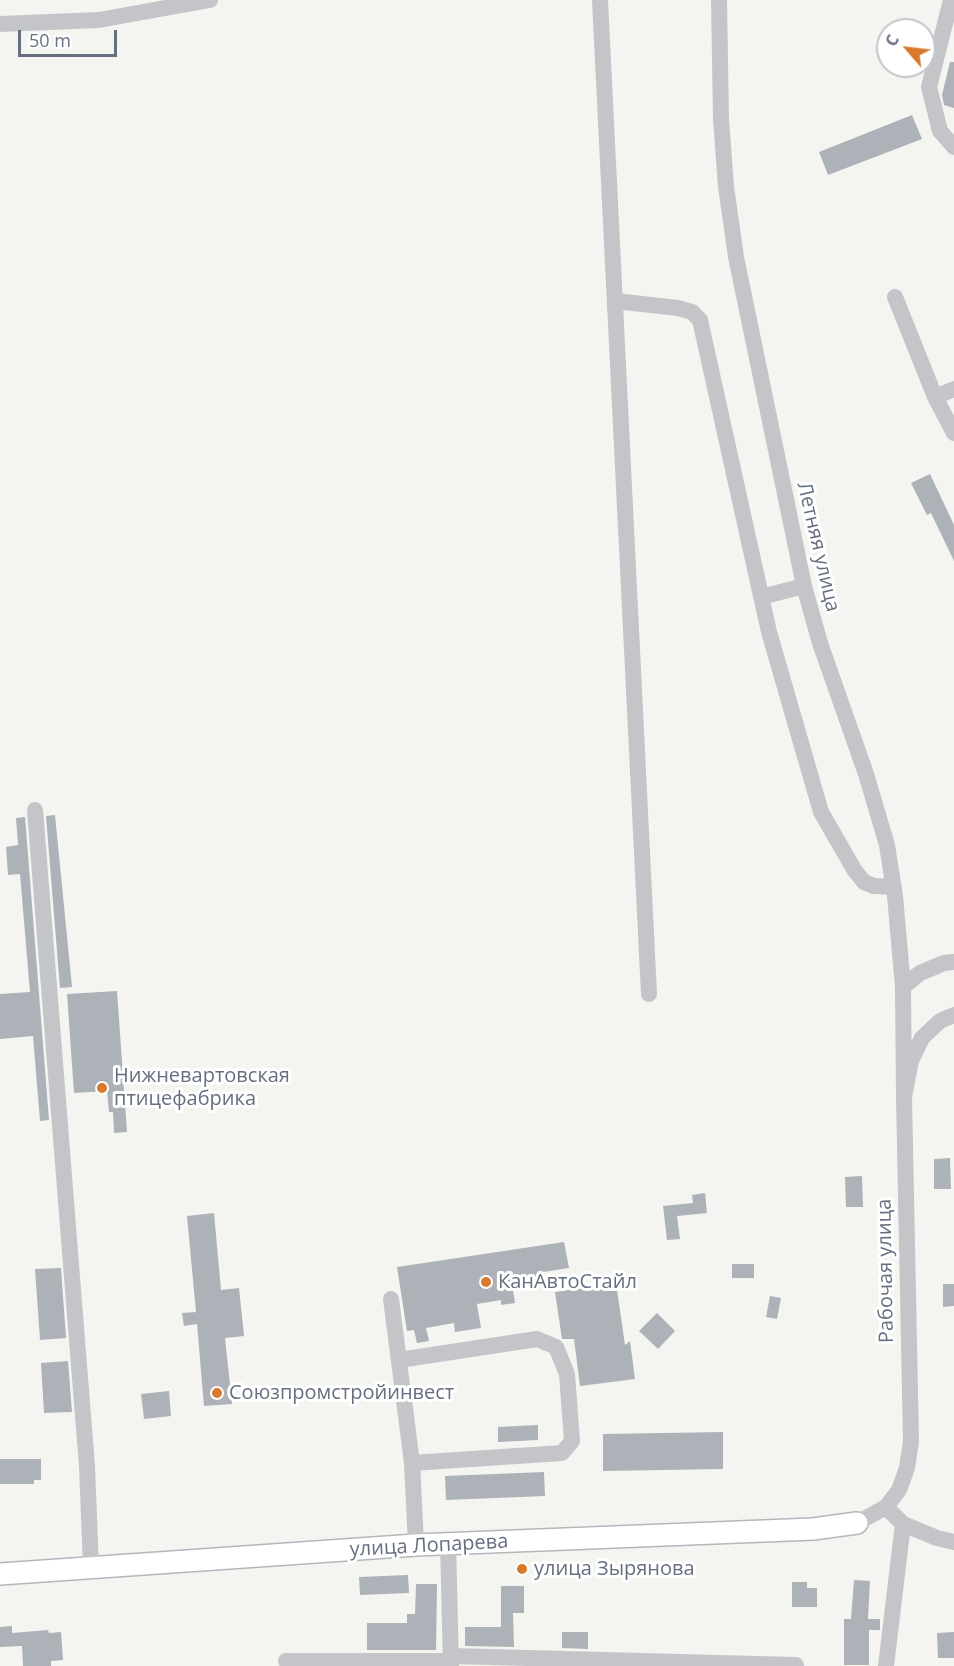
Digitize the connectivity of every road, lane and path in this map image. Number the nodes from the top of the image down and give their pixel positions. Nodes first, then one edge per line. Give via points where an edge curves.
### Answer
1 (210, 0) edge
2 (600, 0) edge
3 (719, 0) edge
4 (951, 0) edge
5 (0, 24) edge
6 (954, 147) edge
7 (895, 297) dead end
8 (615, 301) junction
9 (954, 389) edge
10 (935, 397) junction
11 (954, 433) edge
12 (804, 586) junction
13 (761, 597) junction
14 (35, 810) dead end
15 (894, 887) junction
16 (954, 962) edge
17 (903, 987) junction
18 (649, 994) dead end
19 (954, 1015) edge
20 (904, 1097) junction
21 (391, 1299) dead end
22 (399, 1360) junction
23 (412, 1462) junction
24 (886, 1508) junction
25 (857, 1523) joint
26 (903, 1524) junction
27 (954, 1542) edge
28 (448, 1544) junction
29 (416, 1545) junction
30 (91, 1568) junction
31 (0, 1574) edge
32 (286, 1661) dead end
33 (451, 1661) edge
34 (796, 1665) edge
35 (886, 1666) edge

1 - 5 street via 99,21
2 - 8 street
3 - 12 street, Летняя улица via 726,187 753,349
4 - 6 street via 929,87 940,131
7 - 10 street
8 - 13 street via 678,308 692,312 700,320
8 - 18 street
9 - 10 street
10 - 11 street
12 - 13 street
12 - 15 street, Летняя улица via 866,774 887,845
13 - 15 street via 821,812 864,882
14 - 30 street via 87,1466
15 - 17 street, Летняя улица
16 - 17 street via 920,973
17 - 20 street, Летняя улица
19 - 20 street, Рабочая улица via 940,1021 922,1038 911,1061
20 - 24 street, Рабочая улица via 911,1441 899,1490
21 - 22 street
22 - 23 street
22 - 23 street via 537,1339 556,1347 567,1374 572,1441 562,1453
23 - 29 street
24 - 25 street
24 - 26 street
25 - 28 main road, улица Лопарева via 801,1530
26 - 27 street
26 - 35 street
28 - 29 main road, улица Лопарева
28 - 33 street
29 - 30 main road, улица Лопарева
30 - 31 main road, улица Лопарева
32 - 33 street
33 - 34 street

